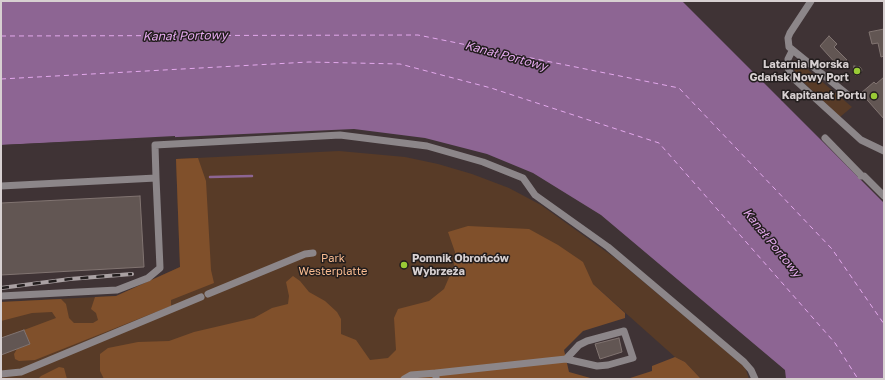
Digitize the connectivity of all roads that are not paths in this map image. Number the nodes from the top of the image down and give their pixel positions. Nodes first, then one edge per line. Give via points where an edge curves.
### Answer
1 (811, 1) edge
2 (792, 51) junction
3 (848, 95) dead end
4 (825, 138) dead end
5 (884, 151) edge
6 (156, 178) junction
7 (1, 186) edge
8 (884, 196) edge
9 (313, 253) dead end
10 (1, 296) edge
11 (566, 359) junction
12 (1, 374) edge
13 (436, 376) edge
14 (404, 379) edge
15 (755, 379) edge

1 - 2 street via 790,33 788,43
2 - 3 street
2 - 5 street via 788,59 788,68 793,78 839,125
4 - 8 street
6 - 7 street
6 - 10 street via 160,268 148,278 117,290
6 - 15 street via 155,145 340,135 427,146 483,162 523,178 535,195 608,247 744,362 752,370
9 - 12 street via 305,254 21,372
11 - 11 street via 596,366 633,358 624,331 586,341
11 - 13 street
13 - 14 street via 411,375

